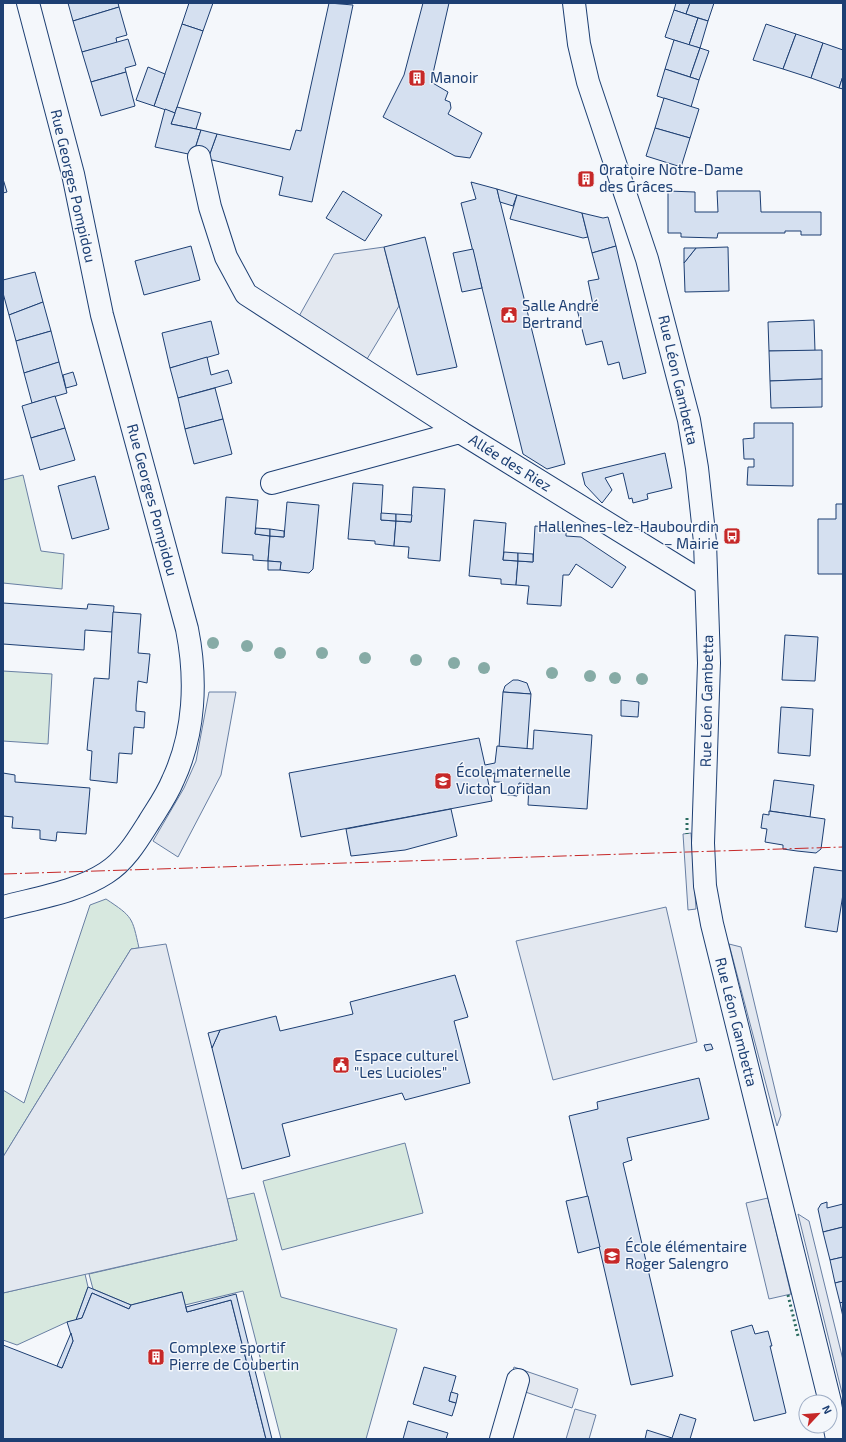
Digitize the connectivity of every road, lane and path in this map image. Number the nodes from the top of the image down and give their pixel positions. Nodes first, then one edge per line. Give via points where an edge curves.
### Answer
1 (28, 3) edge
2 (574, 3) edge
3 (199, 157) dead end
4 (460, 432) junction
5 (272, 483) dead end
6 (706, 584) junction
7 (3, 907) edge
8 (518, 1380) dead end
9 (828, 1394) edge
10 (501, 1439) edge

1 - 7 street, Rue Georges Pompidou via 73,174 102,315 187,629 192,652 193,684 186,744 176,774 165,796 128,853 107,873 90,882
2 - 6 street, Rue Léon Gambetta via 579,44 588,82 647,259 688,420 703,517
3 - 4 street via 210,207 226,257 246,294
4 - 5 street, Allée des Riez
4 - 6 street, Allée des Riez
6 - 9 street, Rue Léon Gambetta via 709,690 703,843 706,893
8 - 10 street

